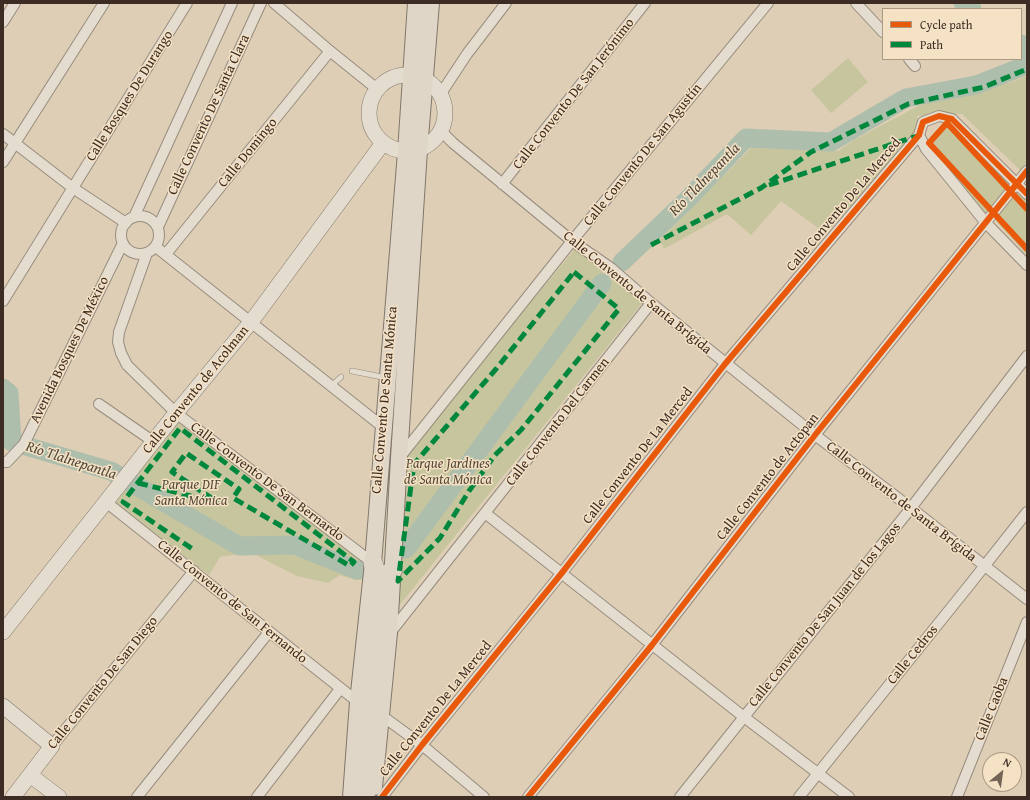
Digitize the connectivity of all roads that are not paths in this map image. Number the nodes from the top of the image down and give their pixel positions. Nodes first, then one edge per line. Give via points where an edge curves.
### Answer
1 (15, 3) edge
2 (104, 3) edge
3 (187, 3) edge
4 (232, 3) edge
5 (250, 3) edge
6 (257, 3) edge
7 (261, 3) edge
8 (274, 3) edge
9 (416, 3) edge
10 (431, 3) edge
11 (506, 3) edge
12 (645, 3) edge
13 (768, 3) edge
14 (856, 3) edge
15 (3, 22) edge
16 (882, 31) edge
17 (330, 51) junction
18 (418, 78) junction
19 (377, 89) junction
20 (440, 95) junction
21 (441, 131) junction
22 (3, 134) edge
23 (919, 135) junction
24 (15, 143) junction
25 (383, 143) junction
26 (412, 151) junction
27 (3, 162) edge
28 (1027, 171) edge
29 (502, 184) junction
30 (1017, 184) junction
31 (73, 188) junction
32 (1027, 194) edge
33 (130, 220) junction
34 (986, 223) junction
35 (158, 227) junction
36 (572, 241) junction
37 (123, 243) junction
38 (152, 250) junction
39 (166, 254) junction
40 (1027, 264) edge
41 (3, 301) edge
42 (651, 304) junction
43 (250, 322) junction
44 (1027, 356) edge
45 (726, 364) junction
46 (352, 371) dead end
47 (341, 377) dead end
48 (387, 378) junction
49 (331, 386) junction
50 (99, 404) dead end
51 (176, 413) junction
52 (383, 427) junction
53 (815, 435) junction
54 (154, 442) junction
55 (399, 458) junction
56 (7, 461) edge
57 (106, 502) junction
58 (911, 508) junction
59 (1027, 512) edge
60 (486, 513) junction
61 (373, 563) junction
62 (985, 566) junction
63 (393, 569) junction
64 (194, 571) junction
65 (561, 574) junction
66 (381, 587) junction
67 (1027, 599) edge
68 (1027, 622) edge
69 (3, 632) edge
70 (268, 632) junction
71 (389, 633) junction
72 (652, 645) junction
73 (340, 689) junction
74 (3, 706) edge
75 (370, 707) junction
76 (744, 718) junction
77 (422, 745) junction
78 (52, 746) junction
79 (818, 772) junction
80 (30, 775) junction
81 (53, 793) edge
82 (13, 797) edge
83 (137, 797) edge
84 (258, 797) edge
85 (351, 797) edge
86 (365, 797) edge
87 (373, 797) edge
88 (382, 797) edge
89 (484, 797) edge
90 (528, 797) edge
91 (680, 797) edge
92 (799, 797) edge
93 (849, 797) edge
94 (957, 797) edge

1 - 15 street
2 - 24 street
3 - 31 street, Calle Bosques De Durango
4 - 33 street
5 - 6 street
7 - 35 street, Calle Convento De Santa Clara
8 - 17 street
9 - 18 main road, Calle Convento De Santa Mónica
10 - 18 main road, Calle Convento De Santa Mónica
11 - 20 street
12 - 29 street, Calle Convento De San Jerónimo
13 - 36 street, Calle Convento De San Agustín
14 - 16 street
17 - 19 street
17 - 39 street, Calle Domingo
18 - 19 street via 392,78
18 - 20 street via 431,84
18 - 26 main road, Calle Convento De Santa Mónica
19 - 25 street via 370,104 369,122
20 - 21 street via 445,114
21 - 26 street via 433,142
21 - 29 street, Calle Convento de Santa Brígida
22 - 24 street
23 - 30 street via 923,122 939,116 952,119
23 - 34 street via 926,149
23 - 45 street, Calle Convento De La Merced
24 - 27 street
24 - 31 street
25 - 26 street via 390,148
25 - 43 street, Calle Convento de Acolman
26 - 48 main road, Calle Convento De Santa Mónica
26 - 55 main road, Calle Convento De Santa Mónica
28 - 30 street, Calle Convento de Actopan
29 - 36 street, Calle Convento de Santa Brígida
30 - 32 street
30 - 34 street, Calle Convento de Actopan
31 - 33 street
31 - 41 street, Calle Bosques De Durango
33 - 35 street via 141,216
33 - 37 street via 121,234
34 - 40 street
34 - 53 street, Calle Convento de Actopan
35 - 38 street via 160,237
36 - 42 street, Calle Convento de Santa Brígida via 613,270
36 - 55 street, Calle Convento De San Agustín
37 - 38 street via 133,253 142,255
37 - 56 street, Avenida Bosques De México via 24,444
38 - 39 street
38 - 51 street, Calle Convento De San Bernardo via 119,332 120,347 127,365
39 - 43 street
42 - 45 street, Calle Convento de Santa Brígida
42 - 60 street, Calle Convento Del Carmen
43 - 49 street
43 - 51 street, Calle Convento de Acolman
44 - 58 street, Calle Convento De San Juan de los Lagos
45 - 53 street, Calle Convento de Santa Brígida
45 - 65 street, Calle Convento De La Merced
46 - 48 lane
47 - 49 lane
48 - 52 main road, Calle Convento De Santa Mónica
49 - 52 street
50 - 54 street
51 - 54 street, Calle Convento de Acolman
51 - 61 street, Calle Convento De San Bernardo
52 - 61 main road, Calle Convento De Santa Mónica
53 - 58 street, Calle Convento de Santa Brígida
53 - 72 street, Calle Convento de Actopan
54 - 57 street, Calle Convento de Acolman
55 - 63 main road, Calle Convento De Santa Mónica
57 - 64 street, Calle Convento de San Fernando
57 - 69 street, Calle Convento de Acolman
58 - 62 street, Calle Convento de Santa Brígida
58 - 76 street, Calle Convento De San Juan de los Lagos
59 - 62 street, Calle Cedros
60 - 65 street
60 - 71 street, Calle Convento Del Carmen
61 - 66 highway
61 - 75 main road, Calle Convento De Santa Mónica
62 - 67 street, Calle Convento de Santa Brígida
62 - 79 street, Calle Cedros
63 - 66 highway
63 - 71 main road, Calle Convento De Santa Mónica
64 - 70 street, Calle Convento de San Fernando
64 - 78 street, Calle Convento De San Diego
65 - 72 street
65 - 77 street, Calle Convento De La Merced
66 - 75 highway
68 - 94 street, Calle Caoba
70 - 73 street, Calle Convento de San Fernando
70 - 83 street
71 - 75 main road, Calle Convento De Santa Mónica
72 - 76 street
72 - 90 street, Calle Convento de Actopan
73 - 75 street, Calle Convento de San Fernando
73 - 84 street
74 - 78 street
75 - 77 street, Calle Convento de San Fernando
75 - 85 main road, Calle Convento De Santa Mónica
75 - 86 highway
75 - 87 main road, Calle Convento De Santa Mónica
76 - 79 street
76 - 91 street, Calle Convento De San Juan de los Lagos
77 - 88 street, Calle Convento De La Merced
77 - 89 street, Calle Convento de San Fernando
78 - 80 street, Calle Convento De San Diego
79 - 92 street, Calle Cedros
79 - 93 street
80 - 81 street
80 - 82 street, Calle Convento De San Diego

